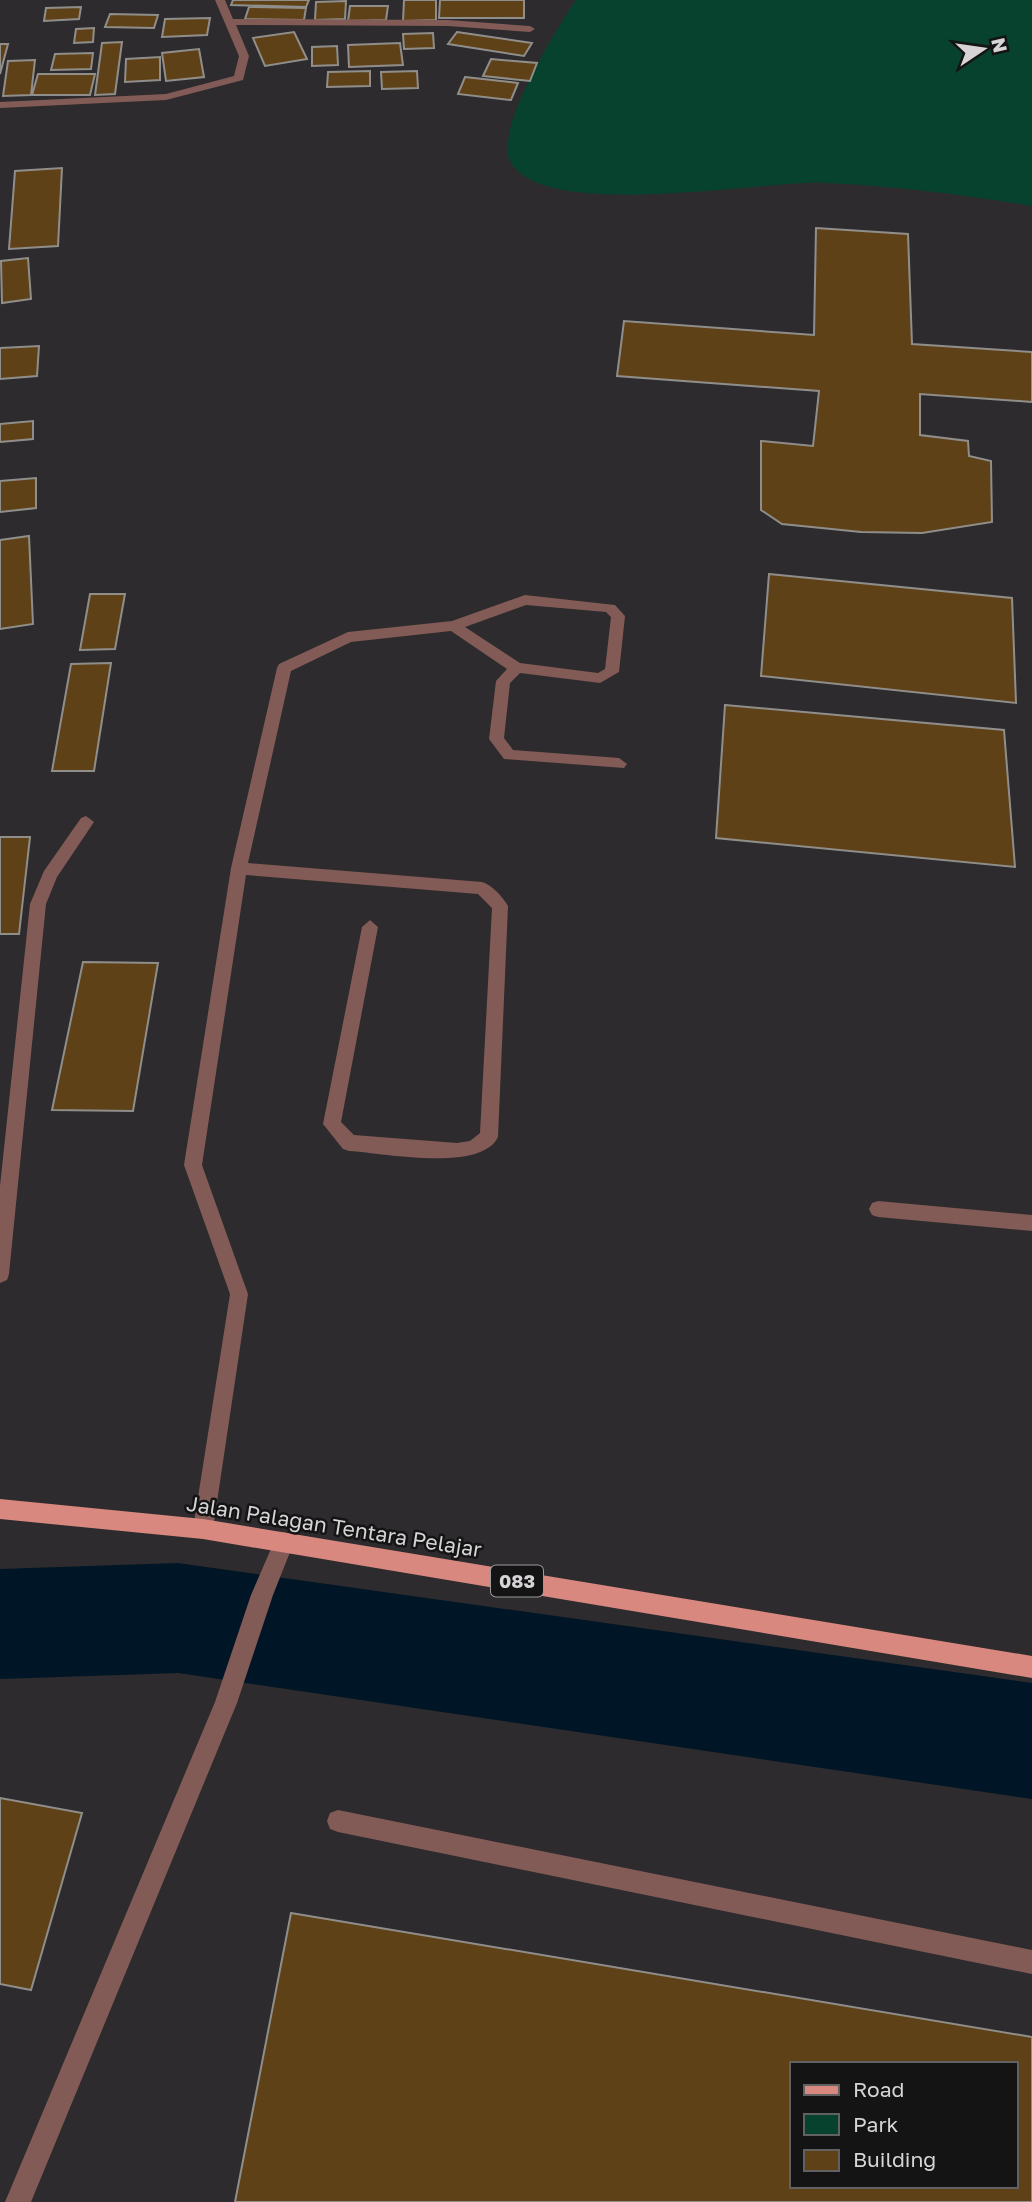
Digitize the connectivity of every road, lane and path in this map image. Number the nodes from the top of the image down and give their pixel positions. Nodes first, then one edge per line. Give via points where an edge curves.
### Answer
1 (220, 0) edge
2 (229, 22) junction
3 (530, 29) dead end
4 (0, 105) edge
5 (453, 626) junction
6 (517, 668) junction
7 (619, 764) dead end
8 (86, 822) dead end
9 (239, 868) junction
10 (370, 927) dead end
11 (878, 1209) dead end
12 (1032, 1223) edge
13 (0, 1274) edge
14 (0, 1508) edge
15 (203, 1529) junction
16 (284, 1542) junction
17 (1032, 1667) edge
18 (338, 1821) dead end
19 (1032, 1962) edge
20 (18, 2202) edge

1 - 2 street
2 - 3 street via 448,23
2 - 4 street via 244,56 241,75 233,80 166,97
5 - 6 street
5 - 6 street via 525,600 617,611 608,676
5 - 9 street via 348,637 284,667
6 - 7 street via 503,681 496,739 509,755
8 - 13 street via 50,875 38,904
9 - 10 street via 482,888 500,906 489,1137 474,1149 349,1143 332,1124
9 - 15 street via 193,1165 239,1294
11 - 12 street
14 - 15 main road, Jalan Palagan Tentara Pelajar / 083
15 - 16 main road, Jalan Palagan Tentara Pelajar / 083
16 - 17 main road, Jalan Palagan Tentara Pelajar / 083
16 - 20 street via 226,1703
18 - 19 street

